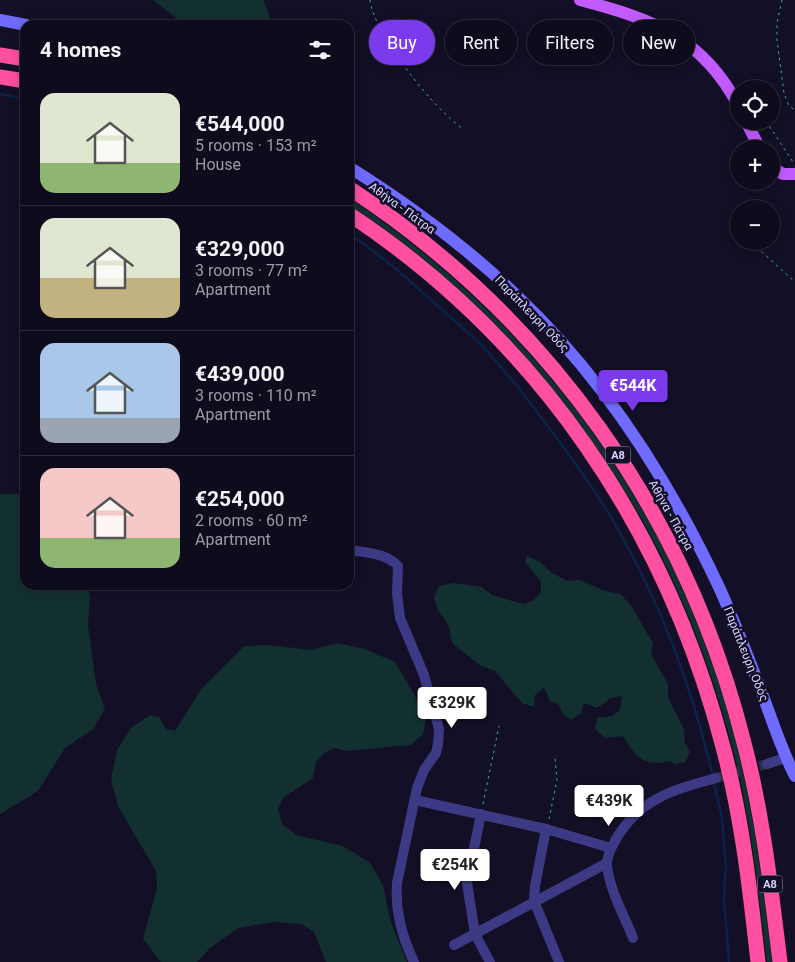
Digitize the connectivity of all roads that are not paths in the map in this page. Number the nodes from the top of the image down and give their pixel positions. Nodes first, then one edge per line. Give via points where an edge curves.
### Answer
1 (580, 0) edge
2 (0, 20) edge
3 (20, 24) edge
4 (0, 55) edge
5 (20, 58) edge
6 (0, 76) edge
7 (20, 80) edge
8 (730, 94) edge
9 (354, 170) edge
10 (780, 172) edge
11 (795, 174) edge
12 (354, 191) edge
13 (354, 218) edge
14 (354, 551) edge
15 (785, 758) junction
16 (767, 764) tunnel mouth
17 (795, 776) edge
18 (716, 778) tunnel mouth
19 (415, 800) junction
20 (481, 814) junction
21 (546, 828) junction
22 (611, 848) junction
23 (607, 863) junction
24 (534, 901) junction
25 (475, 934) junction
26 (633, 938) dead end
27 (454, 945) dead end
28 (414, 962) edge
29 (490, 962) edge
30 (559, 962) edge
31 (758, 962) edge
32 (780, 962) edge

1 - 8 main road via 630,14 667,30 712,67
2 - 3 main road
4 - 5 highway
6 - 7 highway
9 - 15 main road, Παράπλευρη Οδός via 400,200 494,274 562,343 618,413 674,500 706,561 740,636
10 - 11 main road
12 - 32 highway, Αθήνα - Πάτρα / Α8 via 446,261 520,330 585,408 658,519 703,618 739,722 760,814
13 - 31 highway, Α8 via 437,281 514,355 573,428 639,530 691,646 724,748 741,831
14 - 19 street via 385,557 398,566 400,618 424,674 439,729 436,753 424,770
15 - 16 street
15 - 17 main road, Παράπλευρη Οδός
18 - 22 street via 663,796 642,807
19 - 20 street
19 - 28 street via 396,898 404,940
20 - 21 street
20 - 25 street via 467,883
21 - 22 street
21 - 24 street
22 - 23 street
23 - 24 street
23 - 26 street via 611,885
24 - 25 street
24 - 30 street
25 - 27 street
25 - 29 street

